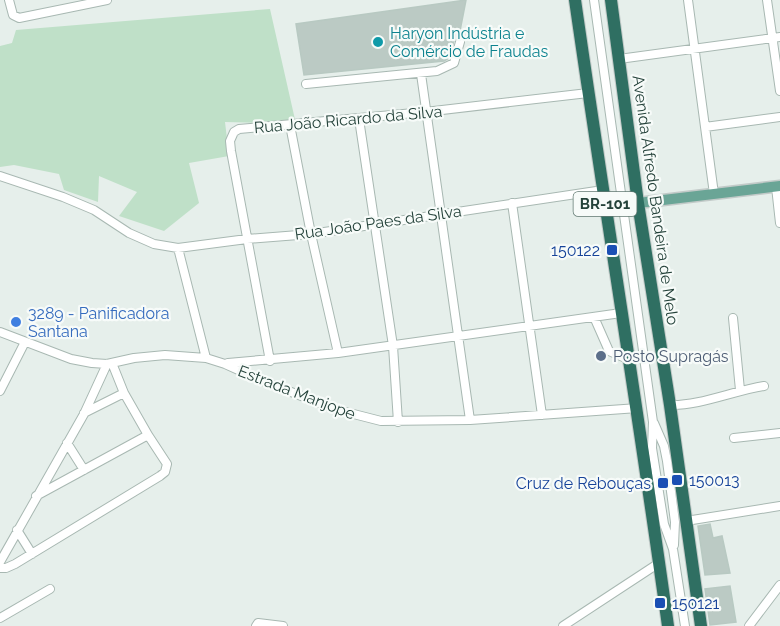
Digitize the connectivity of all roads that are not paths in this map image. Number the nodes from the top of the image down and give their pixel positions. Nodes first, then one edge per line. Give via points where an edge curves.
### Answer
1 (9, 0) edge
2 (107, 0) edge
3 (575, 0) edge
4 (594, 0) edge
5 (611, 0) edge
6 (688, 0) edge
7 (767, 0) edge
8 (85, 2) edge
9 (776, 37) edge
10 (460, 42) dead end
11 (695, 47) junction
12 (619, 59) junction
13 (421, 74) junction
14 (306, 84) dead end
15 (780, 91) edge
16 (588, 93) junction
17 (425, 112) junction
18 (780, 117) edge
19 (359, 119) junction
20 (290, 125) junction
21 (705, 127) junction
22 (0, 176) edge
23 (778, 187) edge
24 (603, 190) junction
25 (714, 194) junction
26 (512, 202) junction
27 (638, 203) junction
28 (440, 214) junction
29 (374, 223) junction
30 (780, 223) edge
31 (311, 234) junction
32 (247, 239) junction
33 (178, 248) junction
34 (621, 313) junction
35 (594, 317) junction
36 (733, 318) dead end
37 (528, 327) junction
38 (0, 332) edge
39 (457, 336) junction
40 (26, 342) junction
41 (393, 346) junction
42 (338, 353) junction
43 (206, 358) junction
44 (630, 360) junction
45 (270, 361) junction
46 (109, 363) junction
47 (225, 364) junction
48 (764, 386) dead end
49 (740, 390) junction
50 (0, 391) edge
51 (124, 393) junction
52 (670, 405) junction
53 (638, 408) junction
54 (84, 414) junction
55 (542, 415) junction
56 (470, 420) junction
57 (398, 422) junction
58 (653, 422) junction
59 (780, 433) edge
60 (148, 435) junction
61 (734, 438) dead end
62 (67, 443) junction
63 (84, 470) junction
64 (36, 496) junction
65 (780, 506) edge
66 (686, 521) junction
67 (17, 530) junction
68 (674, 549) junction
69 (32, 554) junction
70 (0, 562) edge
71 (659, 563) junction
72 (0, 568) edge
73 (780, 585) edge
74 (50, 590) dead end
75 (0, 618) edge
76 (256, 626) edge
77 (283, 626) edge
78 (563, 626) edge
79 (668, 626) edge
80 (685, 626) edge
81 (701, 626) edge
82 (749, 626) edge

1 - 8 street via 19,18
2 - 8 street
3 - 16 highway, BR-101
4 - 58 street
5 - 12 highway, Avenida Alfredo Bandeira de Melo / BR-101
6 - 11 street
7 - 9 street
9 - 11 street
9 - 15 street
10 - 13 street via 454,63
11 - 12 street
11 - 21 street
12 - 27 highway, Avenida Alfredo Bandeira de Melo / BR-101
13 - 14 street
13 - 17 street
16 - 17 street, Rua João Ricardo da Silva
16 - 24 highway, BR-101
17 - 19 street, Rua João Ricardo da Silva
17 - 28 street
18 - 21 street
19 - 20 street, Rua João Ricardo da Silva
19 - 29 street
20 - 31 street
20 - 32 street, Rua João Ricardo da Silva via 239,129 231,135
21 - 25 street
22 - 33 street, Rua João Paes da Silva via 93,210 154,244
23 - 25 main road
23 - 30 street
24 - 26 street, Rua João Paes da Silva
24 - 34 highway, BR-101
25 - 27 main road
26 - 28 street, Rua João Paes da Silva
26 - 37 street
27 - 52 highway, Avenida Alfredo Bandeira de Melo / BR-101
28 - 29 street, Rua João Paes da Silva
28 - 39 street
29 - 31 street, Rua João Paes da Silva
29 - 41 street
31 - 32 street, Rua João Paes da Silva
31 - 42 street
32 - 33 street, Rua João Paes da Silva
32 - 45 street, Rua João Ricardo da Silva
33 - 43 street
34 - 35 street
34 - 44 highway, BR-101
35 - 37 street
35 - 44 street via 609,351
36 - 49 street
37 - 39 street
37 - 55 street
38 - 40 street, Estrada Manjope
39 - 41 street
39 - 56 street
40 - 46 street, Estrada Manjope via 72,359
40 - 50 street
41 - 42 street
41 - 57 street
42 - 45 street
43 - 46 street, Estrada Manjope via 165,355
43 - 47 street, Estrada Manjope
44 - 53 highway, BR-101
45 - 47 street
46 - 51 street
46 - 54 street
47 - 57 street, Estrada Manjope via 338,410
48 - 49 street
49 - 52 street via 685,405
51 - 54 street
51 - 60 street
52 - 66 highway, BR-101
53 - 55 street, Estrada Manjope
53 - 71 highway, BR-101
54 - 62 street
55 - 56 street, Estrada Manjope
56 - 57 street, Estrada Manjope
58 - 68 street via 652,448 664,524
58 - 68 street via 667,461 675,522
59 - 61 street
60 - 63 street
60 - 69 street via 167,464 165,472
62 - 63 street
62 - 64 street
63 - 64 street
64 - 67 street
65 - 66 street
66 - 81 highway, BR-101
67 - 69 street
67 - 70 street
68 - 80 street
69 - 72 street
71 - 78 street
71 - 79 highway, BR-101
73 - 82 street
74 - 75 street
76 - 77 street

